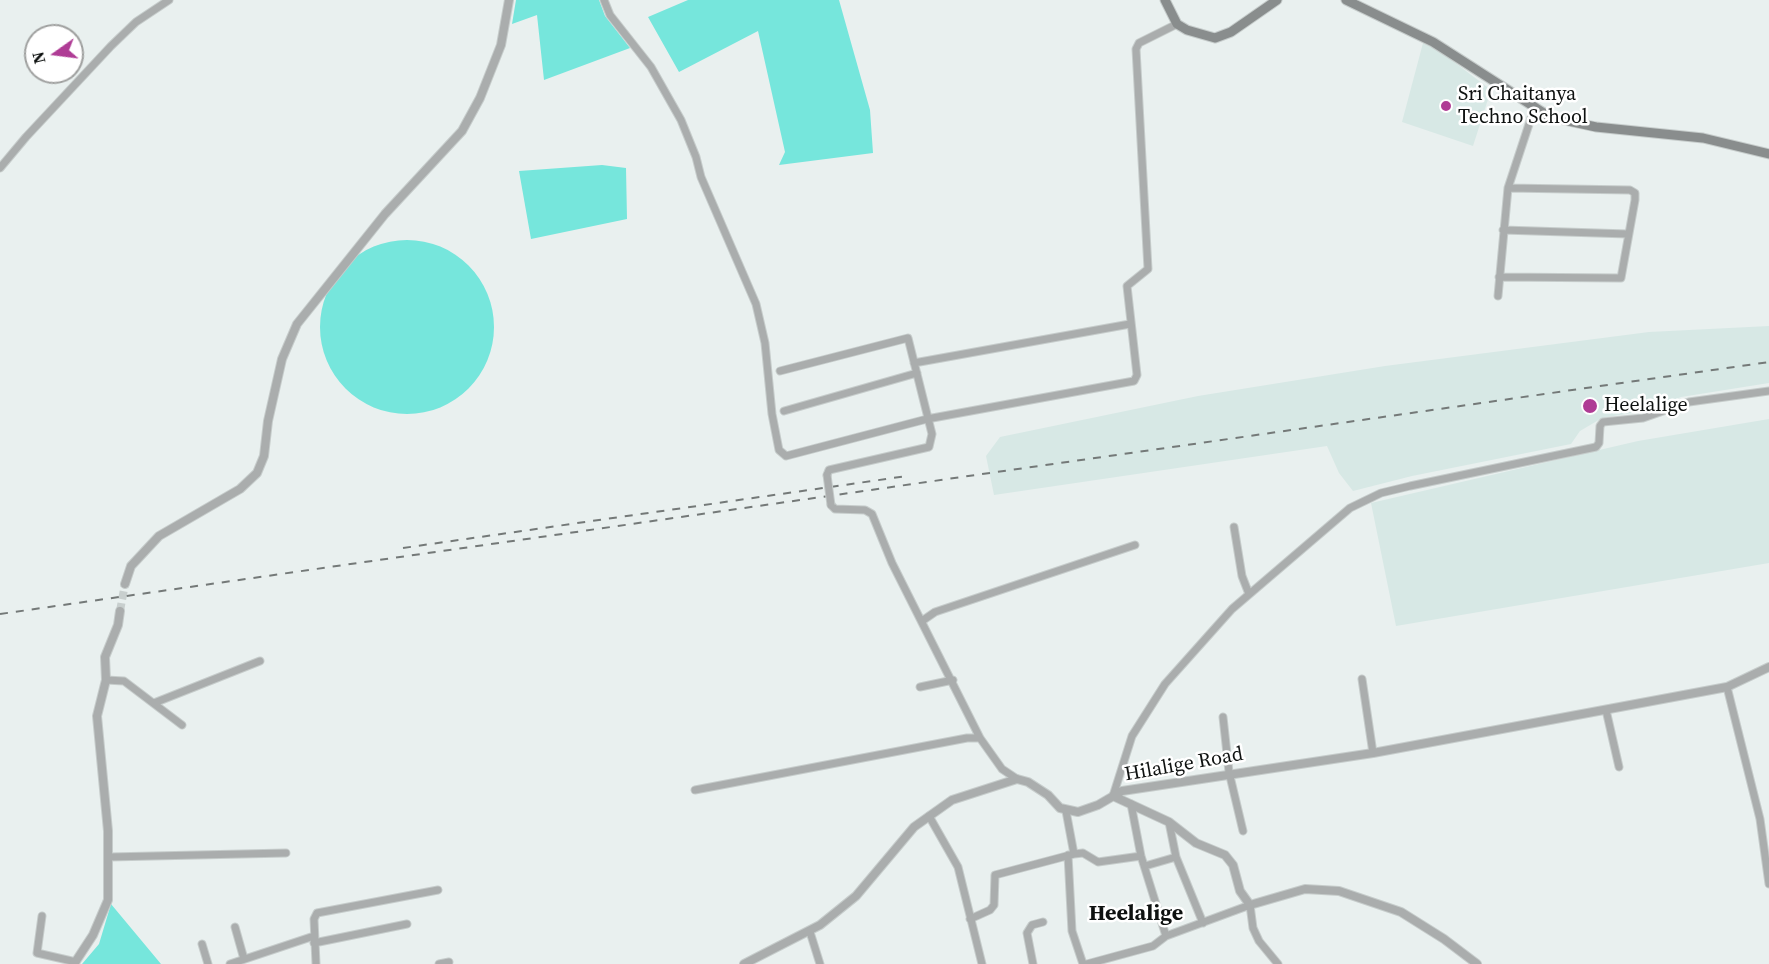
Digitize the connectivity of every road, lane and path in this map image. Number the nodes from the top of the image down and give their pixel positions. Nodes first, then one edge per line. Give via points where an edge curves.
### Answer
1 (169, 0) edge
2 (509, 0) edge
3 (604, 0) edge
4 (1165, 0) edge
5 (1277, 0) edge
6 (1346, 0) edge
7 (1177, 24) junction
8 (1535, 106) junction
9 (1769, 154) edge
10 (0, 168) edge
11 (1508, 188) junction
12 (1503, 230) junction
13 (1629, 234) junction
14 (1499, 277) junction
15 (1498, 296) dead end
16 (1130, 324) junction
17 (914, 363) junction
18 (780, 371) dead end
19 (917, 373) junction
20 (1769, 391) edge
21 (784, 411) dead end
22 (927, 419) junction
23 (1234, 527) dead end
24 (1134, 545) dead end
25 (125, 584) tunnel mouth
26 (1249, 594) junction
27 (120, 611) tunnel mouth
28 (922, 621) junction
29 (260, 661) dead end
30 (1769, 667) edge
31 (1362, 679) dead end
32 (106, 680) junction
33 (953, 681) junction
34 (920, 687) dead end
35 (1727, 687) junction
36 (154, 703) junction
37 (1606, 710) junction
38 (1223, 717) dead end
39 (182, 725) dead end
40 (980, 738) junction
41 (1372, 753) junction
42 (1619, 767) dead end
43 (1229, 772) junction
44 (1017, 778) junction
45 (695, 790) dead end
46 (1113, 796) junction
47 (1131, 804) junction
48 (1066, 811) junction
49 (929, 816) junction
50 (1170, 822) junction
51 (1243, 831) dead end
52 (286, 853) dead end
53 (1071, 854) junction
54 (109, 856) junction
55 (1141, 856) junction
56 (1176, 857) junction
57 (1145, 866) junction
58 (1769, 884) edge
59 (438, 890) dead end
60 (1250, 905) junction
61 (42, 916) dead end
62 (970, 919) junction
63 (1043, 922) dead end
64 (1203, 923) junction
65 (407, 924) dead end
66 (235, 927) dead end
67 (810, 932) junction
68 (1166, 936) junction
69 (314, 940) junction
70 (202, 944) dead end
71 (244, 959) junction
72 (450, 962) dead end
73 (75, 963) edge
74 (208, 964) edge
75 (230, 964) edge
76 (316, 964) edge
77 (439, 964) edge
78 (744, 964) edge
79 (820, 964) edge
80 (982, 964) edge
81 (1033, 964) edge
82 (1085, 964) edge
83 (1278, 964) edge
84 (1477, 964) edge

1 - 10 street via 136,22 111,46
2 - 25 street via 501,45 462,131 385,214 297,324 282,359 264,456 257,473 240,489 159,536 131,566
3 - 22 street via 610,15 651,67 681,120 706,191 756,304 780,453 786,456
4 - 7 main road
5 - 7 main road via 1231,32 1215,38
6 - 8 main road via 1433,42
7 - 16 street via 1136,45 1148,269 1127,285
8 - 9 main road via 1550,117 1596,127 1702,138
8 - 11 street
11 - 12 street
11 - 13 street via 1630,190 1635,193 1635,200
12 - 13 street
12 - 14 street
13 - 14 street via 1621,278
14 - 15 street
16 - 17 street
16 - 22 street via 1137,375 1134,381
17 - 18 street via 908,338
17 - 19 street
19 - 21 street
19 - 22 street
20 - 26 street via 1689,402 1643,418 1605,422 1600,426 1596,447 1382,493 1350,508
22 - 28 street, bridge via 932,440 929,447 829,470 827,475 834,509 865,510 872,514
23 - 26 street
24 - 28 street via 935,612
26 - 46 street via 1165,684 1132,736
27 - 32 street via 105,657
28 - 33 street
29 - 36 street
30 - 35 street, Hilalige Road
31 - 41 street
32 - 36 street via 124,681
32 - 54 street via 97,716
33 - 34 street
33 - 40 street
35 - 37 street, Hilalige Road
35 - 58 street via 1760,819
36 - 39 street
37 - 41 street, Hilalige Road
37 - 42 street
38 - 43 street
40 - 44 street via 1002,770
40 - 45 street
41 - 43 street, Hilalige Road
43 - 46 street, Hilalige Road via 1122,791
43 - 51 street
44 - 48 street via 1048,795
44 - 49 street via 952,800
46 - 47 street
46 - 48 street, Hilalige Road via 1078,812
47 - 50 street
47 - 55 street
48 - 53 street
49 - 62 street via 958,867
49 - 67 street via 914,827 856,896
50 - 56 street
50 - 60 street via 1196,843 1225,855
52 - 54 street
53 - 55 street via 1083,853 1098,862
53 - 62 street via 995,875 994,905
53 - 82 street via 1072,931
54 - 73 street via 108,900
55 - 57 street
56 - 57 street
56 - 64 street
57 - 68 street
59 - 69 street via 317,913
60 - 64 street
60 - 83 street via 1259,941
60 - 84 street via 1305,890 1339,891 1401,912
61 - 73 street via 37,953
62 - 80 street
63 - 81 street via 1032,925 1027,933
64 - 68 street
65 - 69 street
66 - 71 street
67 - 78 street
67 - 79 street
68 - 82 street via 1153,946
69 - 71 street
69 - 76 street
70 - 74 street
71 - 75 street
72 - 77 street

